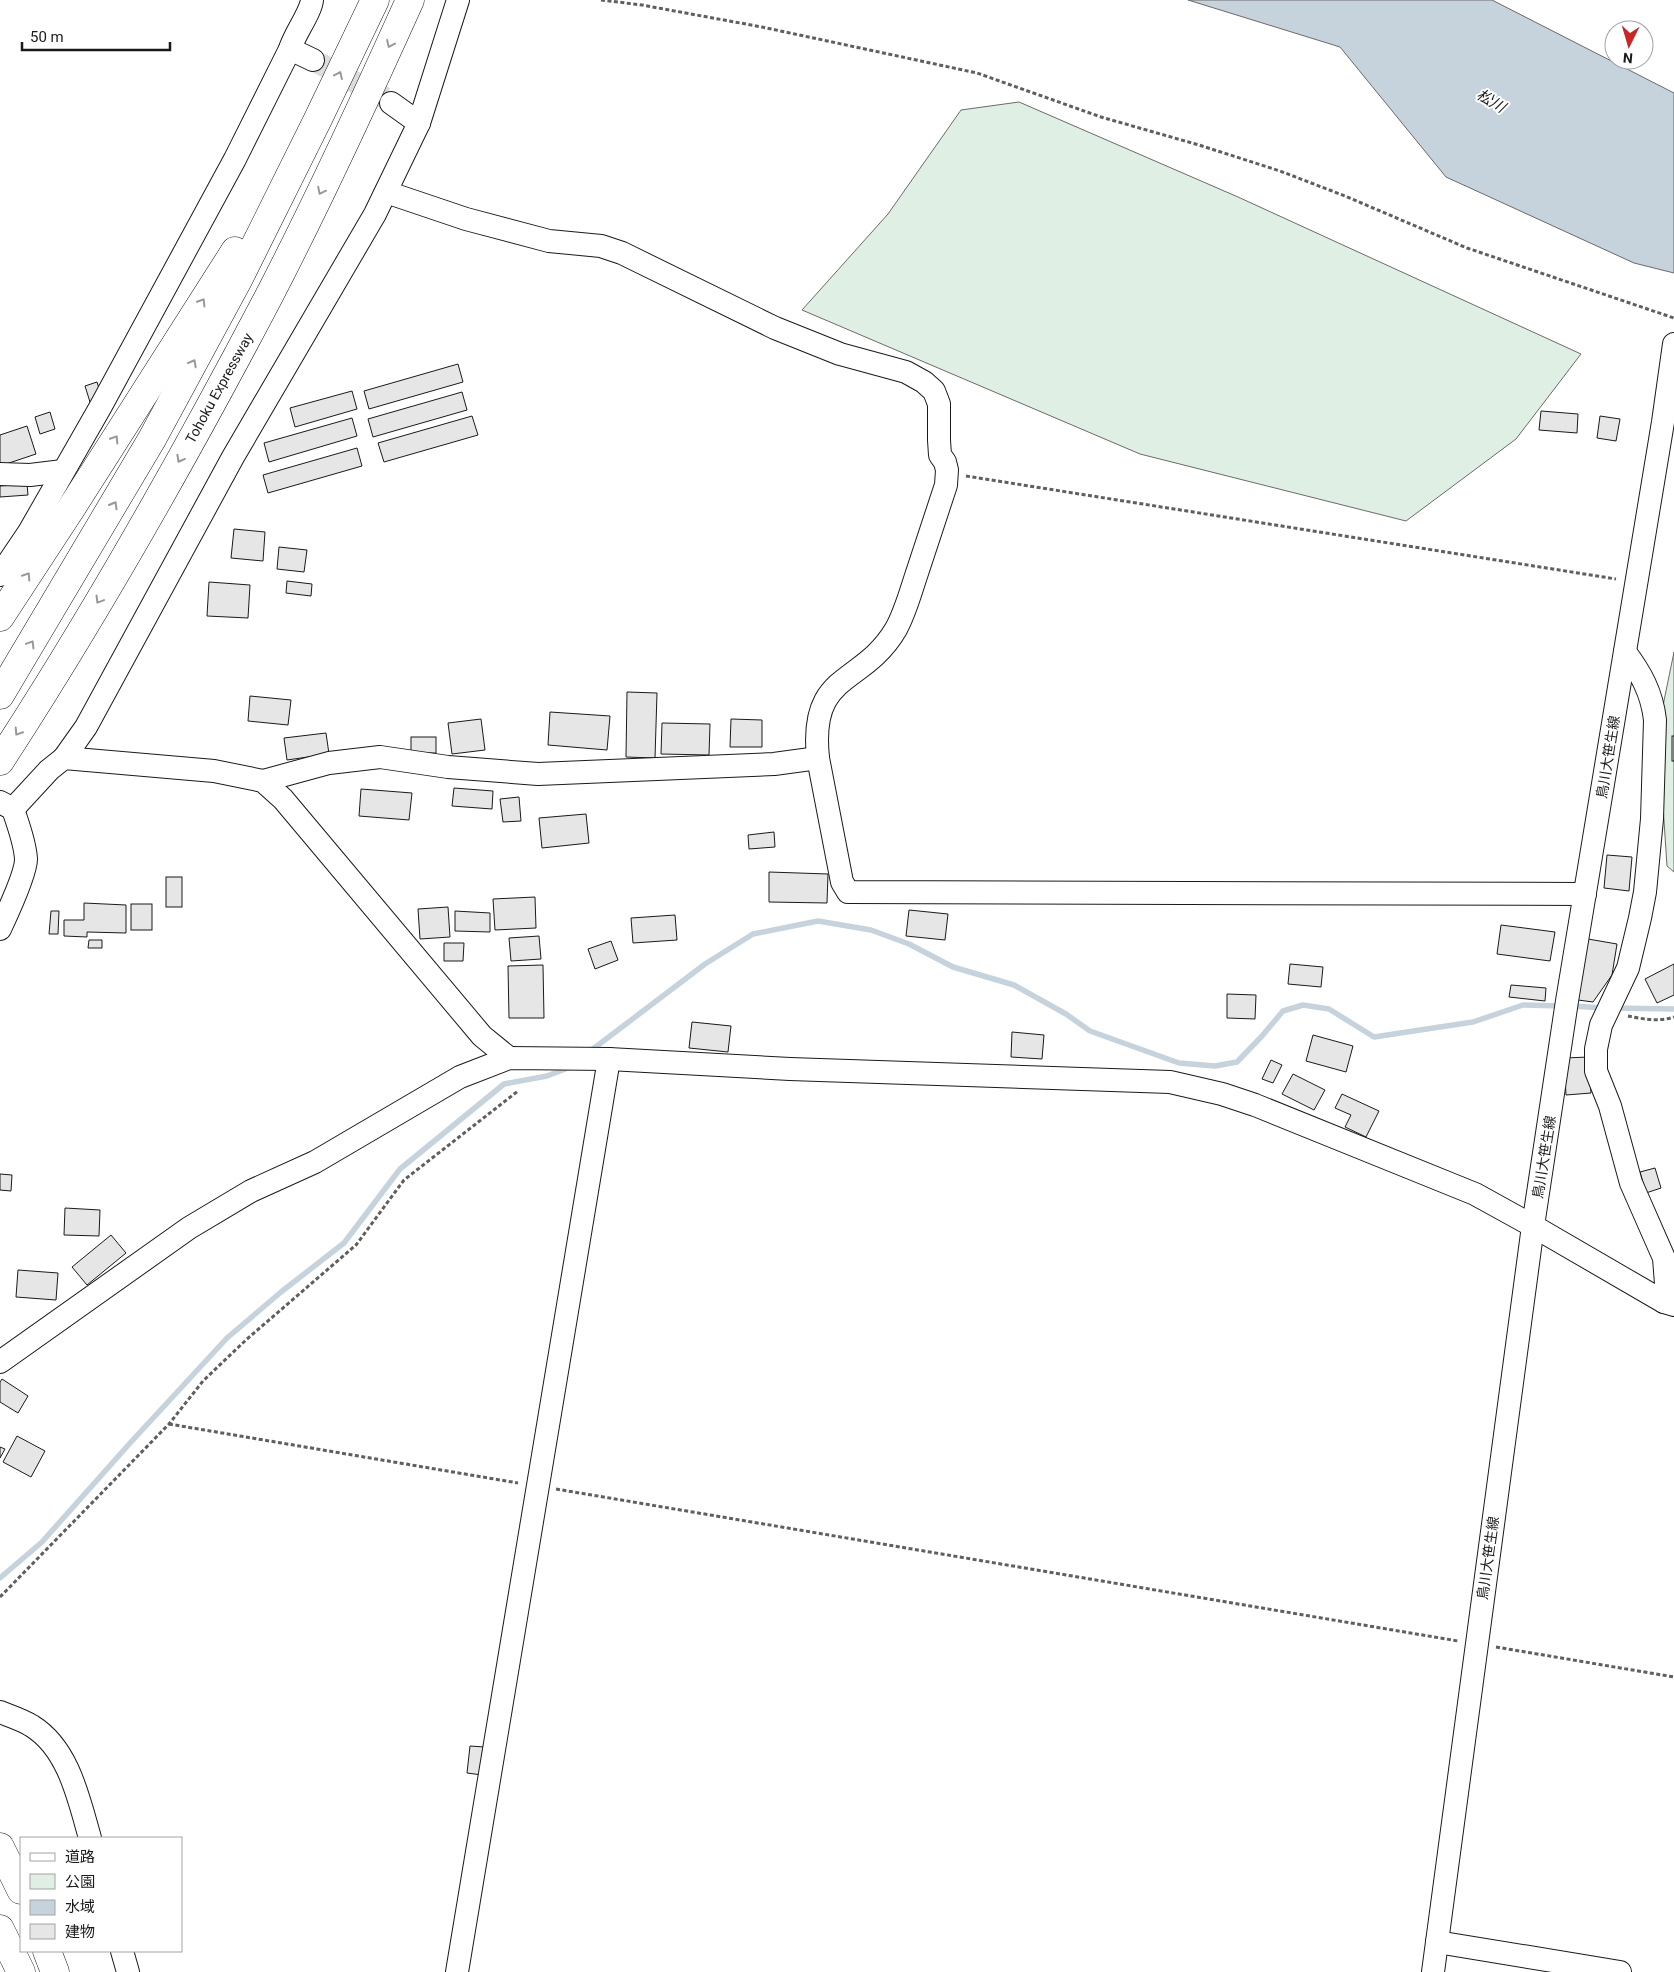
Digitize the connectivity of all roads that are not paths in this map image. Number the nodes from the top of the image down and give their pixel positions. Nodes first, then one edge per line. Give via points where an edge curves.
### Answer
1 (312, 0) edge
2 (375, 0) edge
3 (410, 0) edge
4 (458, 0) edge
5 (290, 49) junction
6 (313, 60) tunnel mouth
7 (392, 103) tunnel mouth
8 (318, 119) junction
9 (419, 123) junction
10 (386, 192) junction
11 (1674, 344) edge
12 (63, 471) junction
13 (0, 474) edge
14 (0, 575) edge
15 (0, 617) edge
16 (1625, 652) junction
17 (3, 691) edge
18 (64, 758) junction
19 (818, 758) junction
20 (0, 761) edge
21 (263, 781) junction
22 (7, 806) edge
23 (1585, 894) junction
24 (0, 929) edge
25 (509, 1058) junction
26 (603, 1059) junction
27 (1533, 1226) junction
28 (1669, 1304) edge
29 (0, 1362) edge
30 (0, 1712) edge
31 (90, 1837) edge
32 (0, 1847) edge
33 (20, 1888) edge
34 (0, 1929) edge
35 (1437, 1942) junction
36 (47, 1952) edge
37 (122, 1952) edge
38 (21, 1972) edge
39 (55, 1972) edge
40 (128, 1972) edge
41 (457, 1972) edge
42 (1433, 1972) edge
43 (1620, 1972) edge

1 - 5 street
8 -> 2 highway
3 -> 20 highway, Tohoku Expressway via 350,132 268,298 129,551
4 - 9 street
5 - 6 street
5 - 12 street via 230,167
7 - 9 street
15 -> 8 highway
17 -> 8 highway via 152,439 239,278
9 - 10 street
10 - 18 street via 86,727
10 - 19 street via 466,219 549,241 601,246 622,253 775,328 840,354 906,372 934,391 939,404 940,455 945,462 946,485 899,622 885,646 826,696 819,716
11 - 16 street, 鳥川大笹生線
12 - 13 street
12 - 14 street via 29,532
16 - 23 street, 鳥川大笹生線
16 - 28 street via 1640,671 1653,704 1652,819 1645,892 1634,947 1621,984 1600,1024 1596,1071 1610,1106 1631,1183 1664,1258
18 - 21 street via 214,771
18 - 22 street
19 - 21 street via 774,764 538,774 448,767 380,757 329,764
19 - 23 street via 842,882 848,892
21 - 25 street via 283,799 482,1036
22 - 24 street via 21,834 26,860 17,891
23 - 27 street, 鳥川大笹生線
25 - 26 street
25 - 29 street via 460,1077 314,1162 251,1191 205,1218
26 - 27 street via 790,1070 1170,1082 1255,1105 1475,1194
26 - 41 street via 538,1486
27 - 28 street
27 - 35 street, 鳥川大笹生線
30 - 31 street via 32,1726 51,1742 76,1791
32 - 33 highway
34 - 38 highway
35 - 42 street, 鳥川大笹生線
35 - 43 street
36 - 39 highway
37 - 40 street

